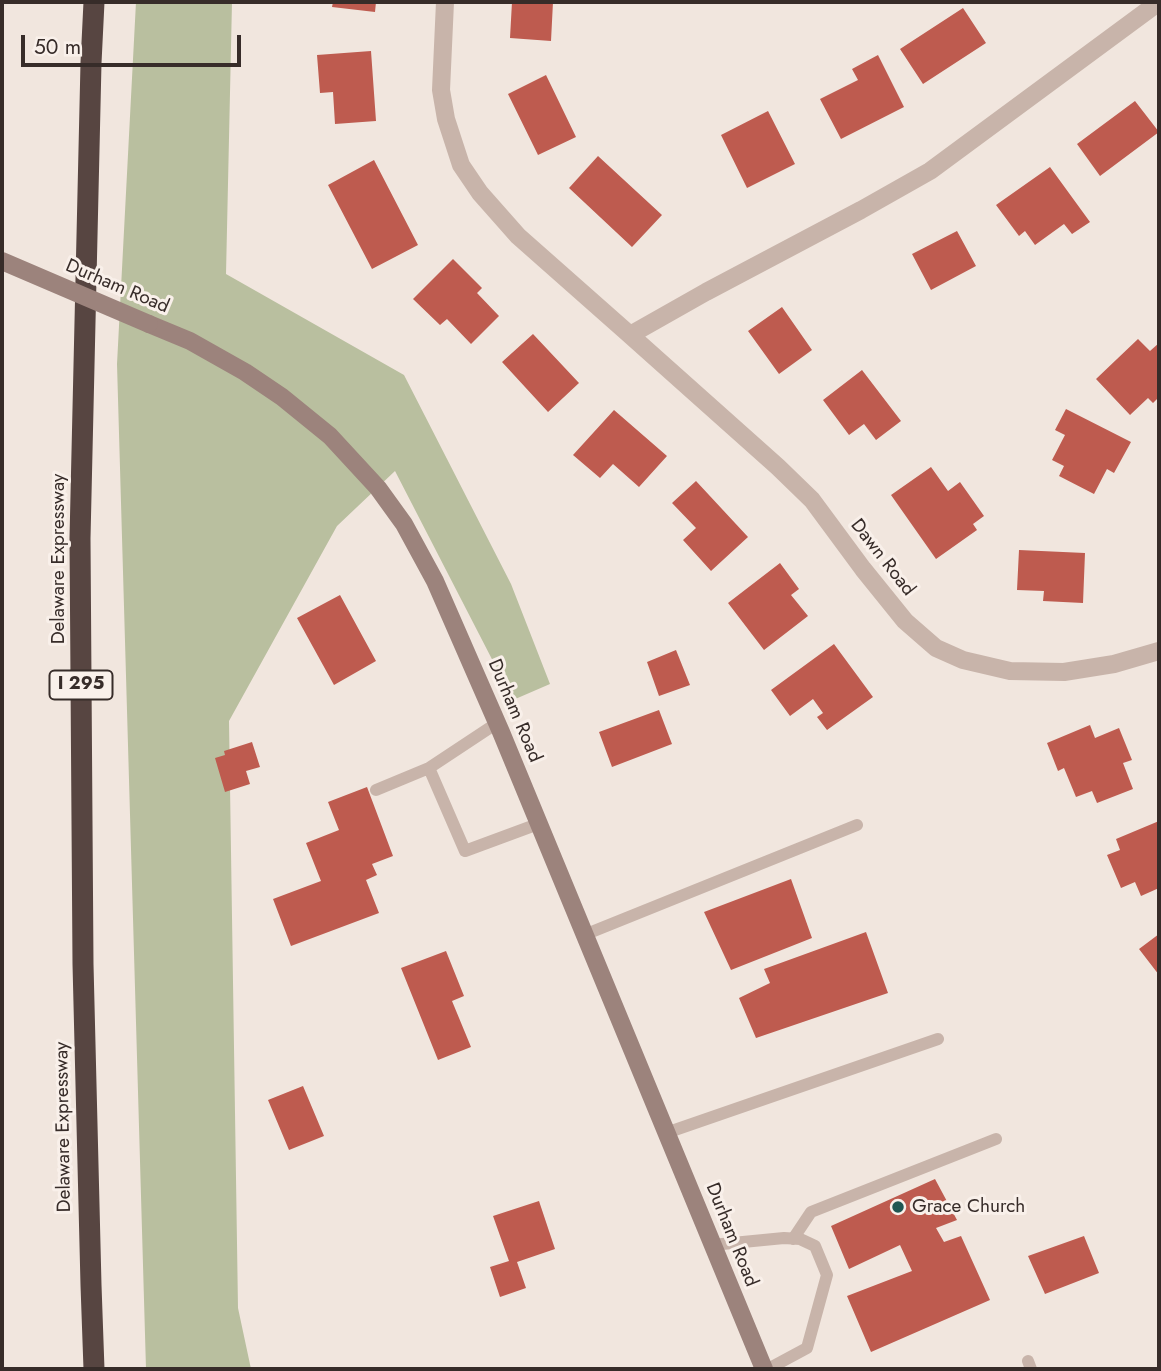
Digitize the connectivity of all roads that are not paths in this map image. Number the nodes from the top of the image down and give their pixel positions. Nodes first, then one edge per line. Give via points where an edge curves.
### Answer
1 (94, 2) edge
2 (445, 2) edge
3 (1159, 2) edge
4 (2, 261) edge
5 (630, 335) junction
6 (1159, 651) edge
7 (497, 723) junction
8 (429, 768) junction
9 (376, 790) dead end
10 (538, 824) junction
11 (857, 825) dead end
12 (584, 935) junction
13 (938, 1039) dead end
14 (666, 1133) junction
15 (996, 1139) dead end
16 (793, 1239) junction
17 (712, 1245) junction
18 (94, 1369) edge
19 (766, 1369) edge

1 - 18 highway, Delaware Expressway / I 295 via 80,538 83,978
2 - 5 street, Dawn Road via 442,90 461,165 518,236
3 - 5 street via 930,171
4 - 7 main road, Durham Road, bridge via 190,341 282,397 330,436 404,524 436,581
5 - 6 street, Dawn Road via 812,500 905,621 936,648 1010,671 1064,672
7 - 8 lane
7 - 10 main road, Durham Road
8 - 9 lane
8 - 10 lane via 465,851
10 - 12 main road, Durham Road
11 - 12 lane
12 - 14 main road, Durham Road
13 - 14 lane
14 - 17 main road, Durham Road
15 - 16 lane via 811,1212
16 - 17 lane
16 - 19 lane via 815,1246 827,1275 807,1348
17 - 19 main road, Durham Road

